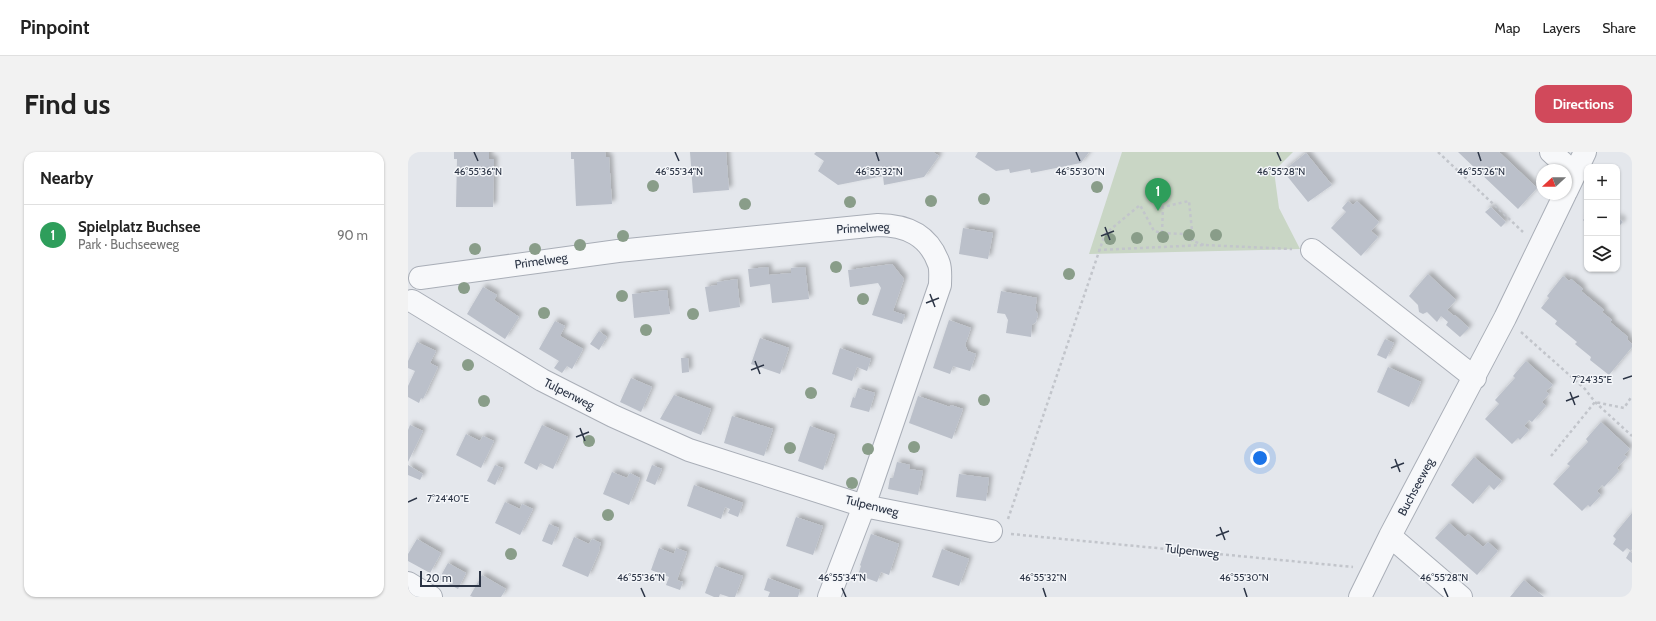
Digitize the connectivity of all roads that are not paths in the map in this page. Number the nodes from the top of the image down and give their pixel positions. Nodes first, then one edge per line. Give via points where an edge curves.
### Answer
1 (1551, 152) edge
2 (1585, 152) edge
3 (1557, 164) edge
4 (1572, 180) edge
5 (1563, 200) edge
6 (1312, 250) road end
7 (414, 274) edge
8 (410, 301) edge
9 (1475, 378) junction
10 (864, 506) junction
11 (997, 532) road end
12 (1390, 536) junction
13 (408, 583) edge
14 (431, 597) edge
15 (829, 597) edge
16 (1360, 597) edge
17 (1461, 597) edge

1 - 3 street
2 - 4 street, Buchseeweg
5 - 9 street, Buchseeweg
6 - 9 street
7 - 8 street via 422,282 421,291
7 - 10 street, Primelweg via 878,225 892,225 912,230 929,244 939,264 940,286
8 - 10 street, Tulpenweg via 542,380 661,439
9 - 12 street, Buchseeweg
10 - 11 street, Tulpenweg
10 - 15 street, Primelweg
12 - 16 street, Buchseeweg
12 - 17 street
13 - 14 street

